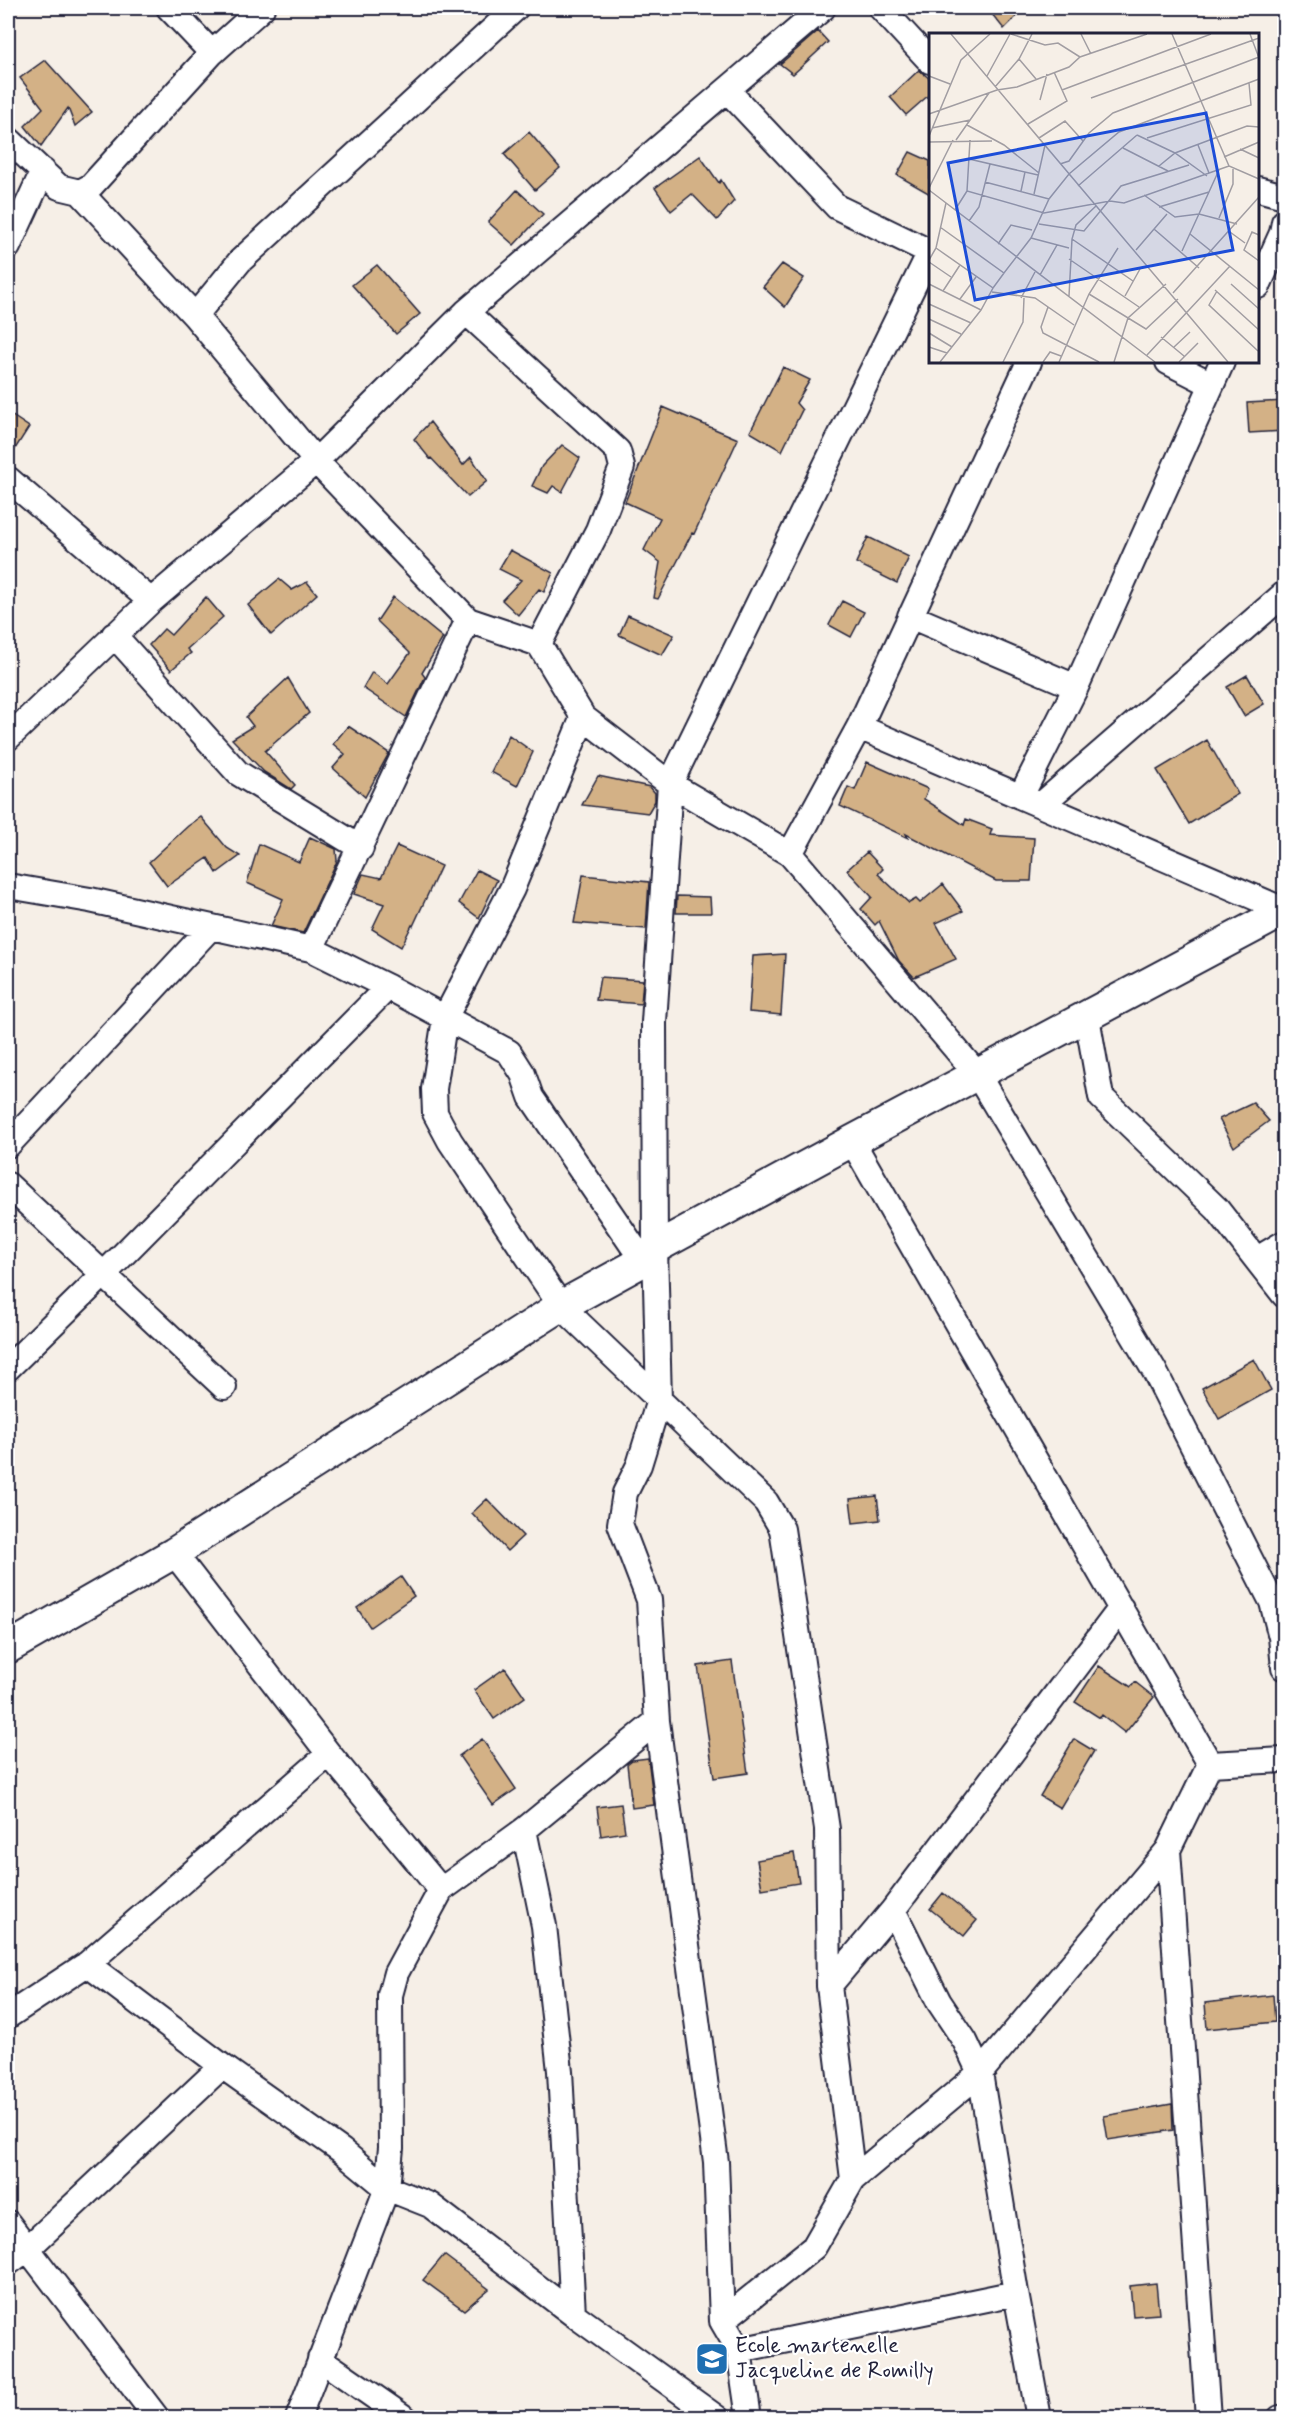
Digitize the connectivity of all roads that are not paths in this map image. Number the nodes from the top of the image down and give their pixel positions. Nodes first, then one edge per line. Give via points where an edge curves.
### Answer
1 (169, 8) edge
2 (262, 8) edge
3 (516, 8) edge
4 (823, 8) edge
5 (881, 8) edge
6 (212, 53) junction
7 (929, 60) edge
8 (727, 90) junction
9 (8, 139) edge
10 (43, 171) junction
11 (1259, 190) edge
12 (80, 192) junction
13 (1284, 196) edge
14 (1284, 222) edge
15 (8, 247) edge
16 (929, 252) edge
17 (929, 254) edge
18 (1259, 282) edge
19 (466, 312) junction
20 (195, 316) junction
21 (1029, 363) edge
22 (1170, 363) edge
23 (1222, 363) edge
24 (1212, 384) junction
25 (316, 461) junction
26 (8, 479) edge
27 (1284, 594) edge
28 (151, 601) junction
29 (910, 616) junction
30 (468, 620) junction
31 (114, 634) junction
32 (539, 644) junction
33 (1076, 687) junction
34 (583, 717) junction
35 (859, 727) junction
36 (8, 738) edge
37 (670, 784) junction
38 (1031, 800) junction
39 (361, 848) junction
40 (790, 854) junction
41 (8, 886) edge
42 (1284, 911) edge
43 (211, 927) junction
44 (311, 949) junction
45 (388, 987) junction
46 (1087, 1017) junction
47 (445, 1018) junction
48 (977, 1074) junction
49 (852, 1141) junction
50 (8, 1145) edge
51 (8, 1185) edge
52 (1284, 1242) edge
53 (649, 1255) junction
54 (1257, 1259) junction
55 (104, 1275) junction
56 (1284, 1295) edge
57 (561, 1306) junction
58 (8, 1368) edge
59 (224, 1387) dead end
60 (659, 1400) junction
61 (174, 1553) junction
62 (1121, 1608) junction
63 (8, 1648) edge
64 (1284, 1668) edge
65 (657, 1721) junction
66 (329, 1754) junction
67 (1284, 1760) edge
68 (1210, 1764) junction
69 (524, 1830) junction
70 (1168, 1850) junction
71 (441, 1890) junction
72 (893, 1910) junction
73 (87, 1964) junction
74 (830, 1986) junction
75 (8, 2016) edge
76 (222, 2066) junction
77 (980, 2073) junction
78 (853, 2180) junction
79 (387, 2188) junction
80 (8, 2223) edge
81 (27, 2249) junction
82 (8, 2264) edge
83 (1016, 2293) junction
84 (573, 2314) junction
85 (722, 2321) junction
86 (739, 2350) junction
87 (320, 2359) junction
88 (157, 2418) edge
89 (298, 2418) edge
90 (405, 2418) edge
91 (717, 2418) edge
92 (749, 2418) edge
93 (1039, 2418) edge
94 (1208, 2418) edge

1 - 6 street
2 - 6 street
3 - 20 street via 240,261
4 - 8 street
5 - 7 street
6 - 12 street via 91,186
8 - 16 street via 837,207
8 - 19 street
9 - 10 street
10 - 12 street via 59,187
10 - 15 street
11 - 13 street
12 - 20 street
14 - 18 street
17 - 37 street
19 - 25 street
19 - 32 street via 618,450 622,467 598,530
20 - 25 street
21 - 29 street
22 - 24 street
23 - 24 street
24 - 33 street
25 - 28 street
25 - 30 street
26 - 28 street
27 - 38 street
28 - 31 street
29 - 33 street
29 - 35 street
30 - 32 street
30 - 39 street
31 - 36 street
31 - 39 street via 238,773
32 - 34 street
33 - 38 street
34 - 37 street
34 - 47 street via 512,889
35 - 38 street
35 - 40 street
37 - 40 street
37 - 53 street via 654,1022
38 - 42 street
39 - 44 street
40 - 48 street
41 - 43 street
42 - 46 street
43 - 44 street
43 - 50 street
44 - 45 street
45 - 47 street
45 - 55 street
46 - 48 street
46 - 54 street via 1101,1097 1217,1209
47 - 53 street via 509,1052 531,1097
47 - 57 street via 434,1089 435,1113
48 - 49 street
48 - 64 street via 1154,1370 1272,1602
49 - 53 street
49 - 62 street
51 - 55 street
52 - 54 street
53 - 57 street
53 - 60 street
54 - 56 street
55 - 58 street
55 - 59 street
57 - 60 street
57 - 61 street
60 - 65 street via 639,1466 625,1493 620,1524 649,1600
60 - 74 street via 766,1502 783,1529 827,1829
61 - 63 street
61 - 66 street
62 - 68 street
62 - 72 street
65 - 69 street
65 - 85 street via 716,2162
66 - 71 street
66 - 73 street
67 - 68 street
68 - 70 street
69 - 71 street
69 - 84 street via 544,1926 560,2071
70 - 77 street
70 - 94 street
71 - 79 street via 396,1973 390,1995 391,2148
72 - 74 street
72 - 77 street
73 - 75 street
73 - 76 street
74 - 78 street
76 - 79 street
76 - 81 street
77 - 78 street
77 - 83 street
78 - 85 street via 813,2247
79 - 84 street via 430,2205
79 - 87 street
80 - 81 street
81 - 82 street
81 - 88 street
83 - 86 street
83 - 93 street
84 - 91 street
85 - 86 street
86 - 92 street
87 - 89 street
87 - 90 street

